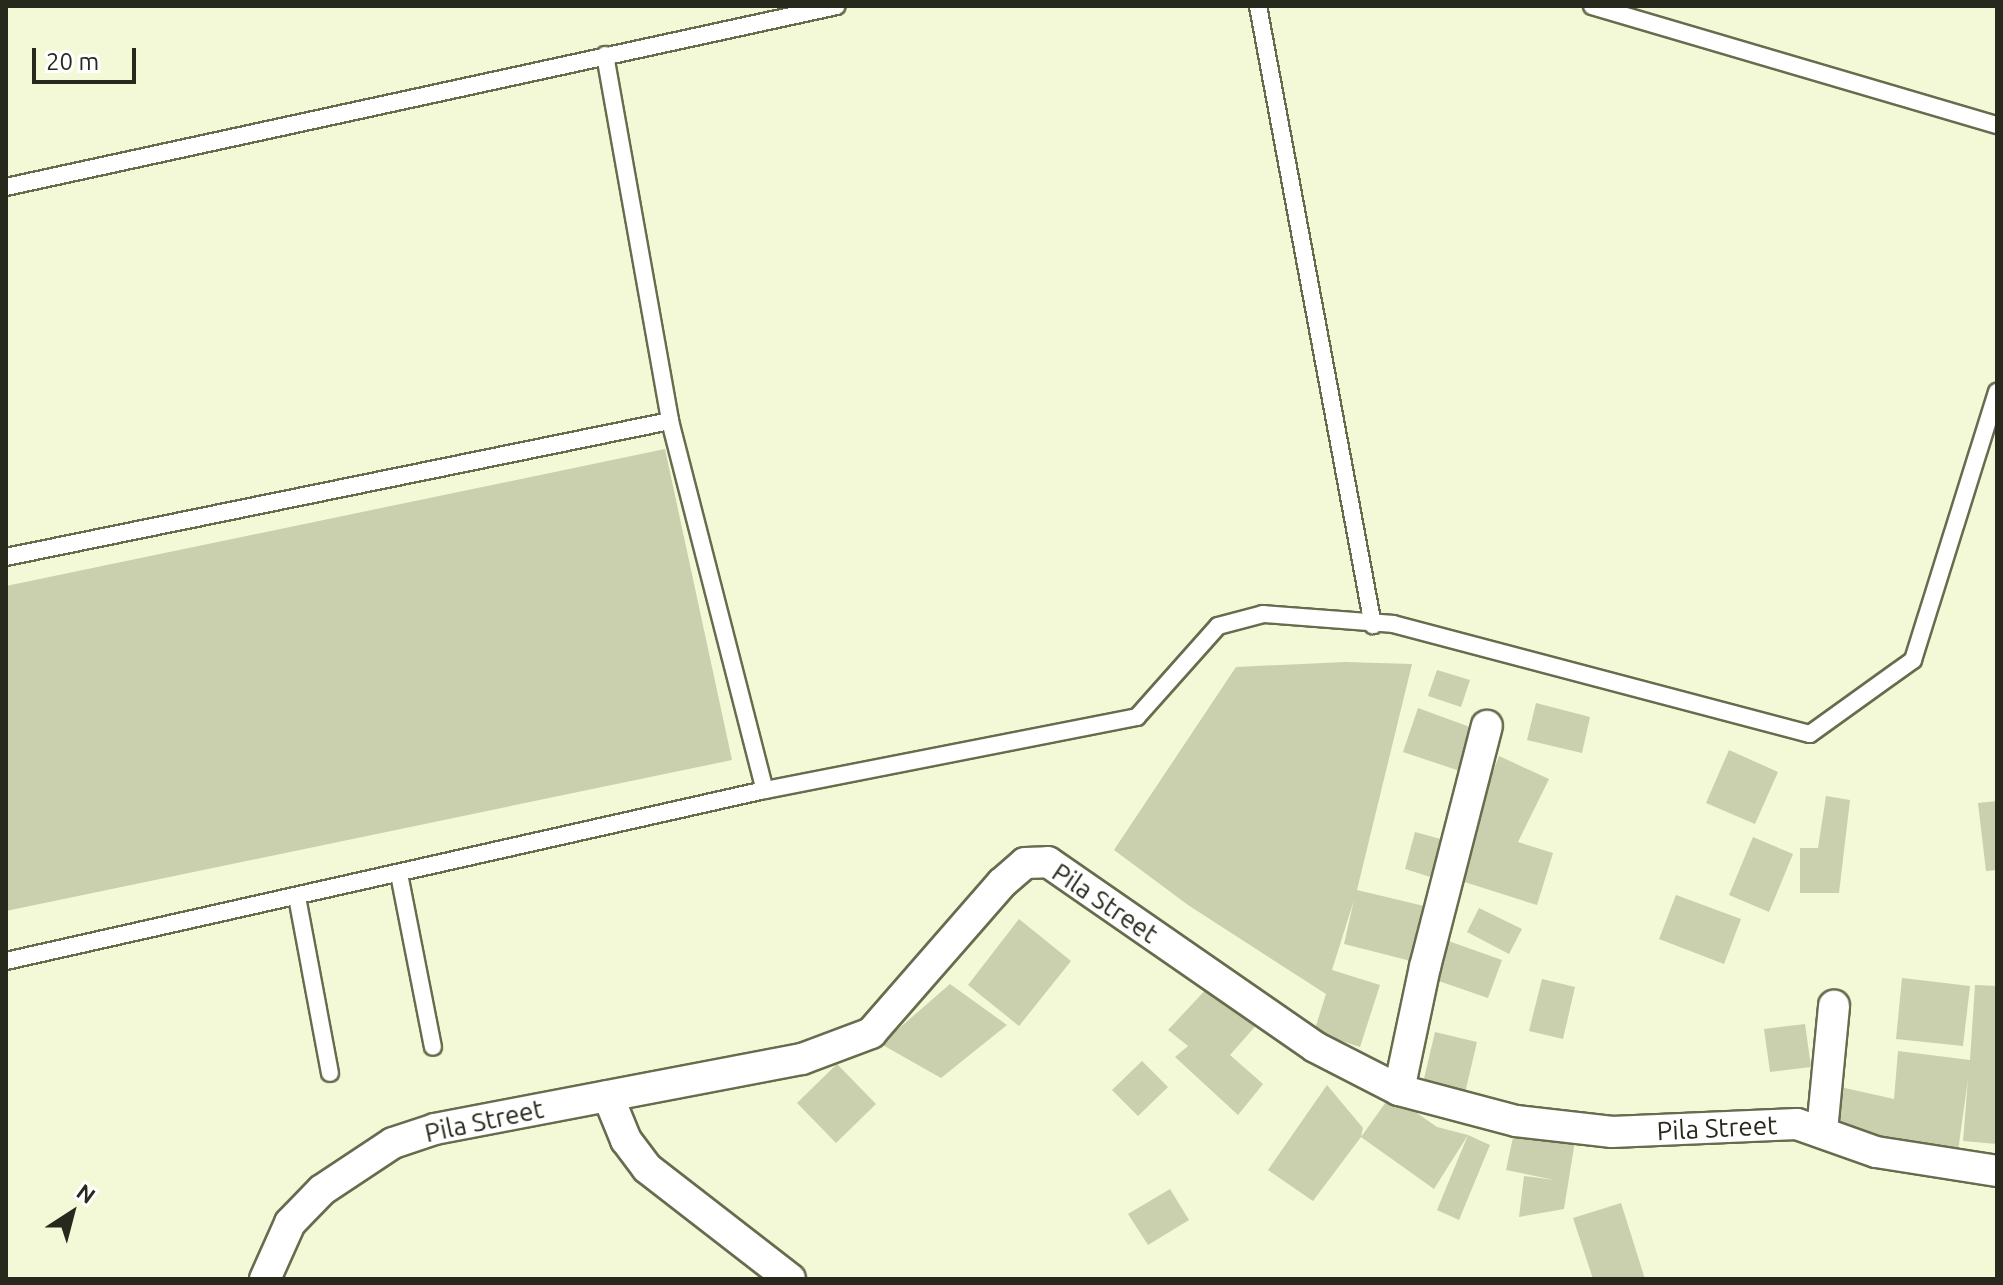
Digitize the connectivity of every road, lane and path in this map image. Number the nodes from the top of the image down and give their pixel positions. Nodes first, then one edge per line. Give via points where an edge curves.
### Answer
1 (837, 6) edge
2 (1258, 6) edge
3 (1592, 6) edge
4 (605, 55) junction
5 (1997, 125) edge
6 (6, 187) edge
7 (1997, 392) edge
8 (670, 421) junction
9 (6, 557) edge
10 (1373, 625) junction
11 (1487, 726) dead end
12 (765, 790) junction
13 (399, 874) junction
14 (297, 897) junction
15 (6, 961) edge
16 (1834, 1006) dead end
17 (433, 1047) dead end
18 (330, 1073) dead end
19 (1399, 1090) junction
20 (608, 1096) junction
21 (1822, 1131) junction
22 (1997, 1171) edge
23 (265, 1279) edge
24 (790, 1279) edge

1 - 4 lane
2 - 10 lane
3 - 5 lane
4 - 6 lane
4 - 8 lane
7 - 10 lane via 1913,660 1810,734 1393,624
8 - 9 lane
8 - 12 lane
10 - 12 lane via 1263,614 1218,626 1137,717
11 - 19 street
12 - 13 lane
13 - 14 lane
13 - 17 lane
14 - 15 lane
14 - 18 lane
16 - 21 street
19 - 20 street, Pila Street via 1315,1047 1048,862 1025,863 1002,883 871,1033 802,1059
19 - 21 street, Pila Street via 1516,1121 1612,1132 1797,1124
20 - 23 street, Pila Street via 435,1129 393,1143 322,1190 290,1223
20 - 24 street via 626,1140 647,1168
21 - 22 street, Pila Street via 1876,1152

